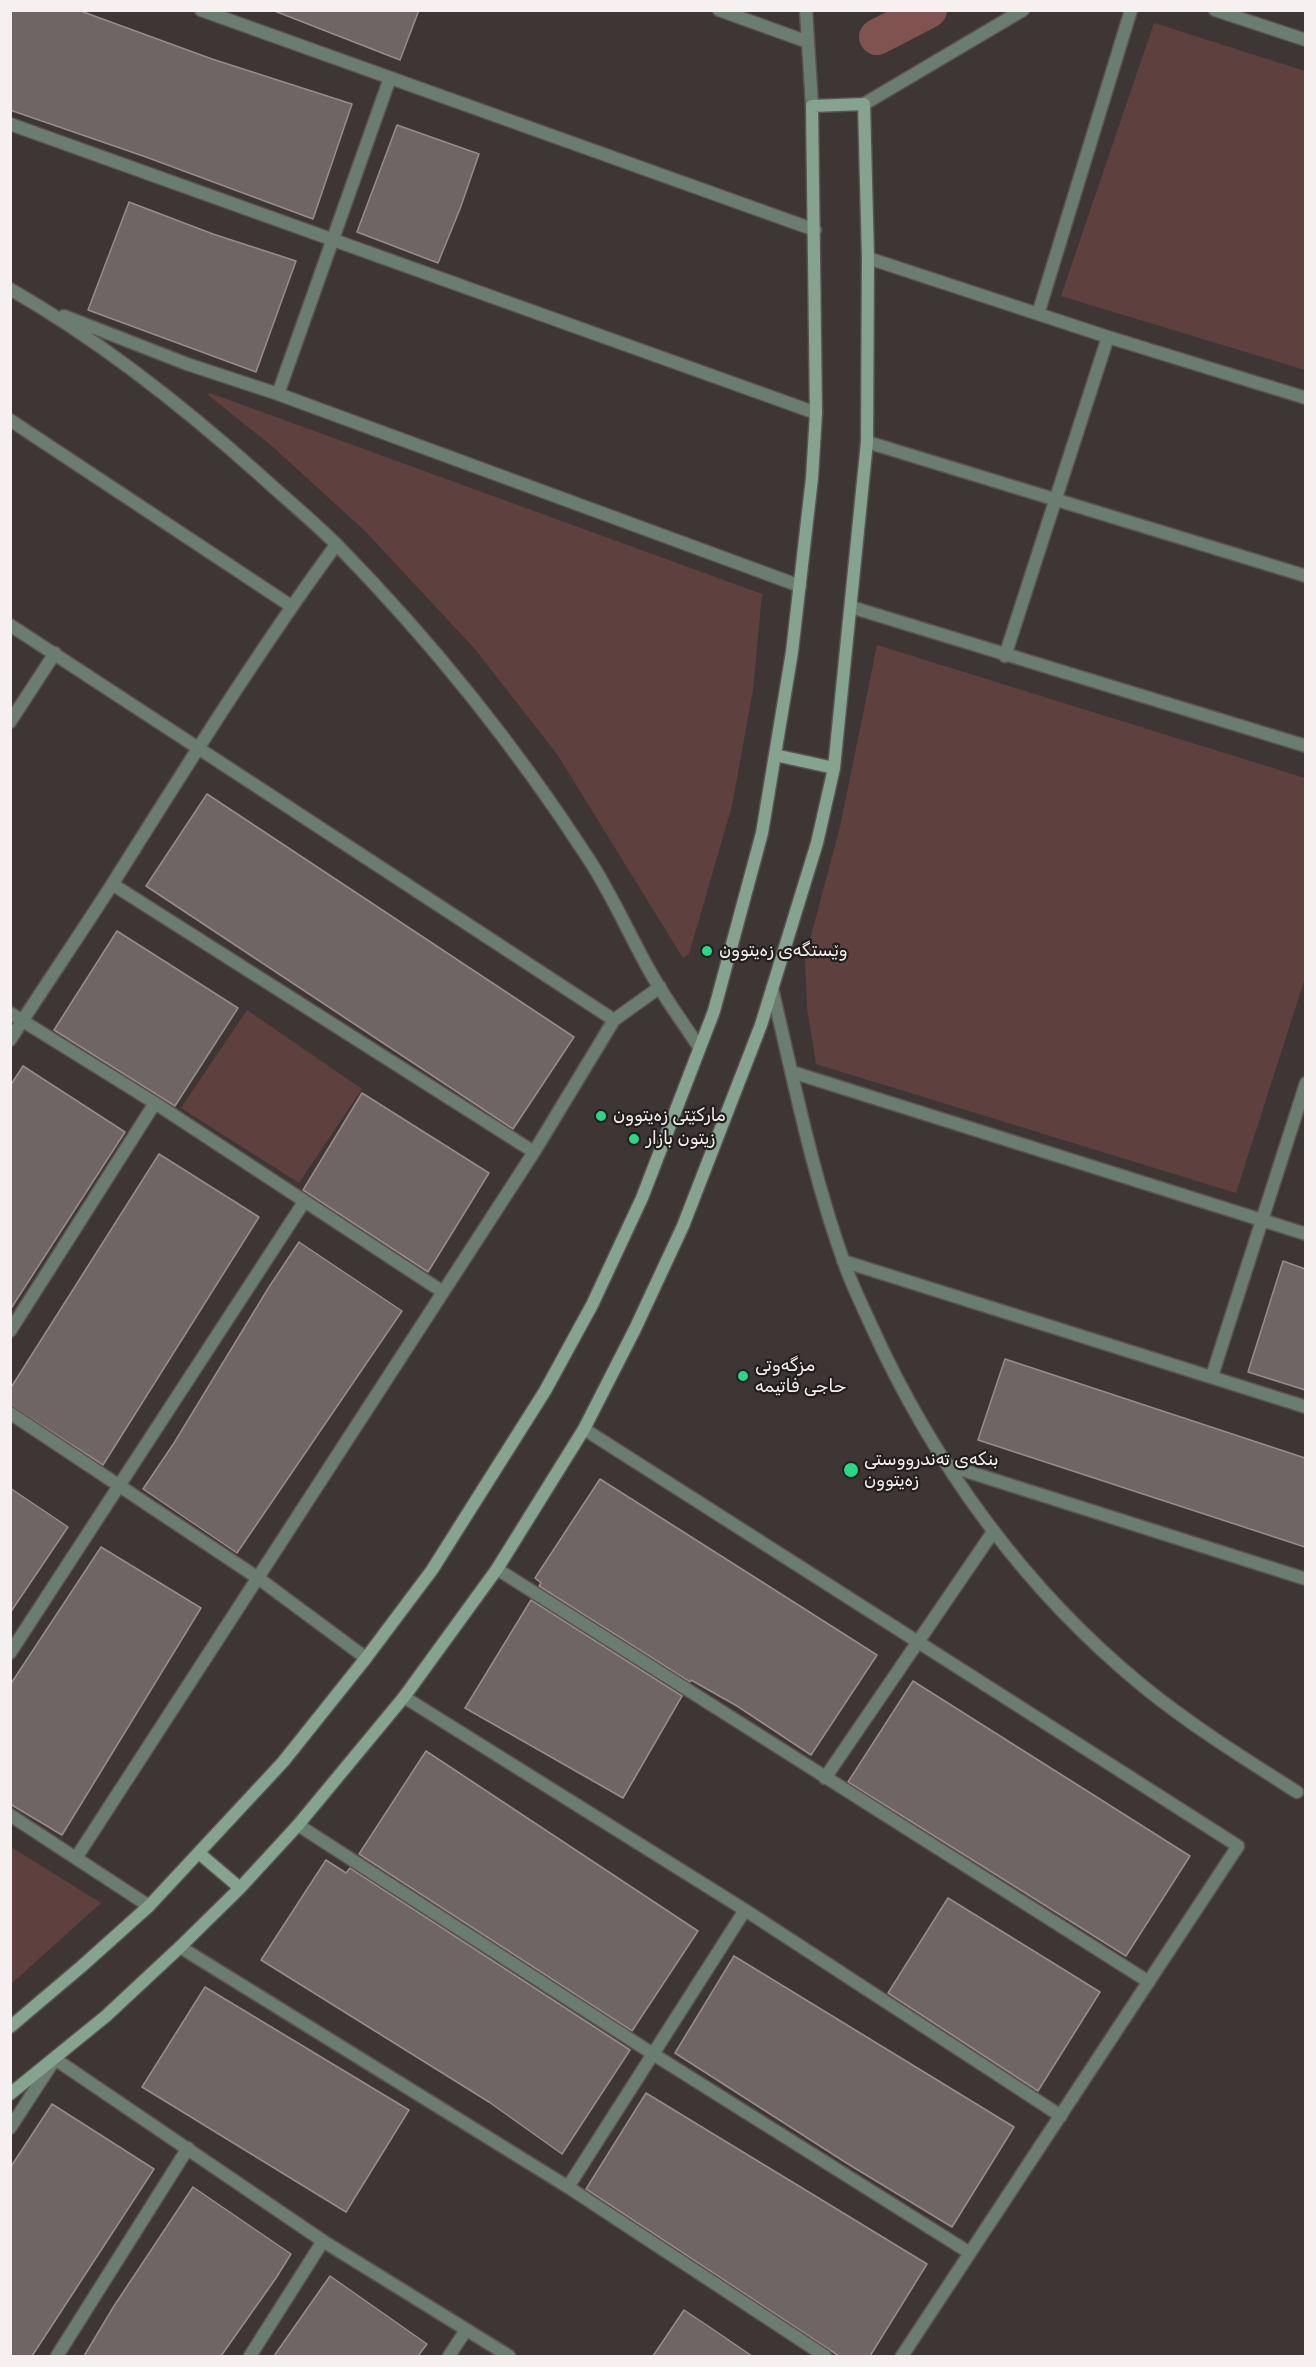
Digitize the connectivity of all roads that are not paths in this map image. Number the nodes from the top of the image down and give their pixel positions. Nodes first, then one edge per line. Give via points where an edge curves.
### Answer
1 (201, 10) edge
2 (719, 10) edge
3 (806, 10) edge
4 (1023, 10) edge
5 (1131, 10) edge
6 (1215, 10) edge
7 (237, 16) edge
8 (1305, 40) edge
9 (808, 42) junction
10 (390, 78) junction
11 (864, 104) junction
12 (812, 106) junction
13 (10, 124) edge
14 (815, 230) junction
15 (331, 240) junction
16 (868, 258) junction
17 (10, 289) edge
18 (43, 308) junction
19 (1038, 314) junction
20 (1108, 337) junction
21 (278, 394) junction
22 (1305, 398) edge
23 (816, 413) junction
24 (11, 421) edge
25 (867, 442) junction
26 (1056, 500) junction
27 (336, 545) junction
28 (1305, 576) edge
29 (800, 586) junction
30 (291, 606) junction
31 (851, 607) junction
32 (10, 625) edge
33 (55, 653) junction
34 (1005, 656) junction
35 (10, 723) edge
36 (198, 746) junction
37 (1305, 746) edge
38 (775, 755) junction
39 (834, 768) junction
40 (112, 884) junction
41 (660, 987) junction
42 (772, 988) junction
43 (10, 1013) edge
44 (614, 1020) junction
45 (23, 1021) junction
46 (10, 1040) edge
47 (699, 1047) junction
48 (792, 1072) junction
49 (1305, 1083) edge
50 (155, 1103) junction
51 (534, 1152) junction
52 (304, 1202) junction
53 (1261, 1220) junction
54 (1305, 1234) edge
55 (843, 1261) junction
56 (443, 1293) junction
57 (10, 1331) edge
58 (1212, 1376) junction
59 (1305, 1407) edge
60 (10, 1413) edge
61 (584, 1429) junction
62 (946, 1465) junction
63 (119, 1486) junction
64 (993, 1532) junction
65 (497, 1569) junction
66 (258, 1578) junction
67 (1305, 1579) edge
68 (917, 1643) junction
69 (10, 1653) edge
70 (366, 1658) junction
71 (404, 1697) junction
72 (825, 1778) junction
73 (1297, 1792) dead end
74 (10, 1815) edge
75 (298, 1826) junction
76 (200, 1854) junction
77 (76, 1858) junction
78 (240, 1888) junction
79 (149, 1906) junction
80 (745, 1910) junction
81 (180, 1947) junction
82 (1149, 1982) junction
83 (10, 2026) edge
84 (653, 2054) junction
85 (55, 2059) junction
86 (10, 2094) edge
87 (1061, 2116) junction
88 (10, 2128) edge
89 (188, 2148) junction
90 (568, 2187) junction
91 (323, 2241) junction
92 (970, 2253) junction
93 (466, 2330) junction
94 (57, 2356) edge
95 (250, 2356) edge
96 (449, 2356) edge
97 (509, 2356) edge
98 (825, 2356) edge
99 (902, 2356) edge

1 - 7 street
2 - 9 street
3 - 9 street
4 - 11 street
5 - 19 street
6 - 8 street
7 - 10 street
9 - 12 street
10 - 14 street
10 - 15 street
11 - 12 street
11 - 16 street
12 - 14 street
13 - 15 street
14 - 23 street
15 - 21 street
15 - 23 street
16 - 19 street
16 - 25 street
17 - 18 street
18 - 21 street via 186,364
18 - 27 street via 154,384
19 - 20 street
20 - 22 street
20 - 26 street
21 - 29 street
23 - 29 street
24 - 30 street
25 - 26 street
25 - 31 street
26 - 28 street
26 - 34 street
27 - 30 street
27 - 41 street via 451,673 531,776 590,861
29 - 38 street
30 - 36 street
31 - 34 street
31 - 39 street
32 - 33 street
33 - 35 street
33 - 36 street
34 - 37 street
36 - 40 street
36 - 44 street
38 - 39 street
38 - 47 street via 762,833 714,1011
39 - 42 street via 817,843
40 - 45 street
40 - 51 street
41 - 44 street
41 - 47 street
42 - 48 street
42 - 61 street via 683,1226
43 - 45 street
44 - 51 street
45 - 46 street
45 - 50 street
47 - 70 street via 642,1198 545,1391 432,1570
48 - 53 street
48 - 55 street
49 - 53 street
50 - 52 street
50 - 57 street
51 - 56 street
52 - 56 street
52 - 63 street
53 - 54 street
53 - 58 street
55 - 58 street
55 - 62 street via 913,1412
56 - 66 street
58 - 59 street
60 - 63 street
61 - 65 street
61 - 68 street
62 - 64 street
62 - 67 street
63 - 66 street
63 - 69 street
64 - 68 street
64 - 73 street via 1083,1632 1144,1688
65 - 71 street
65 - 72 street
66 - 70 street
66 - 77 street
68 - 72 street
68 - 82 street via 1238,1846
70 - 76 street via 283,1762
71 - 75 street
71 - 80 street
72 - 82 street
74 - 77 street
75 - 78 street
75 - 84 street
76 - 78 street
76 - 79 street
77 - 79 street
78 - 81 street
79 - 83 street
80 - 84 street
80 - 87 street
81 - 85 street
81 - 90 street
82 - 87 street
84 - 90 street
84 - 92 street
85 - 86 street
85 - 88 street
85 - 89 street
87 - 92 street
89 - 91 street
89 - 94 street
90 - 98 street
91 - 93 street
91 - 95 street
92 - 99 street
93 - 96 street
93 - 97 street

